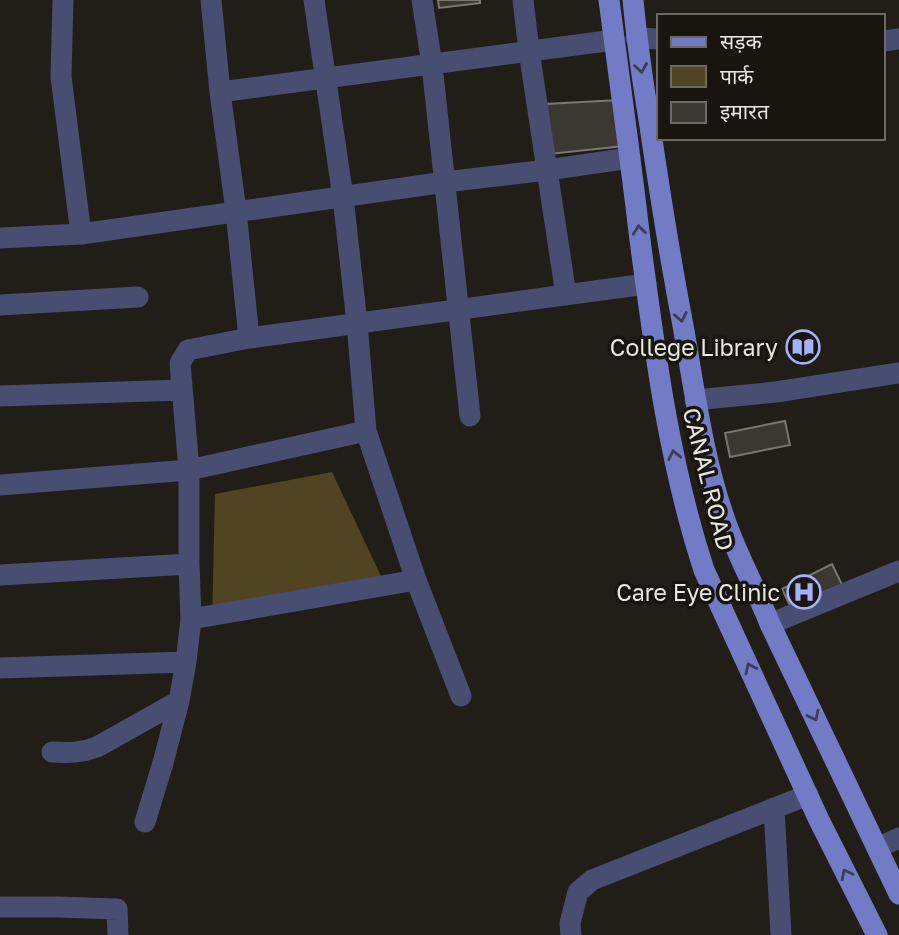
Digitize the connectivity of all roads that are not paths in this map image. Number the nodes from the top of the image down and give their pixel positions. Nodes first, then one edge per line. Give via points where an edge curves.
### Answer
1 (63, 0) edge
2 (211, 0) edge
3 (314, 0) edge
4 (422, 0) edge
5 (523, 0) edge
6 (609, 0) edge
7 (633, 0) edge
8 (636, 38) junction
9 (657, 39) edge
10 (614, 40) junction
11 (529, 51) junction
12 (432, 65) junction
13 (326, 79) junction
14 (220, 92) junction
15 (630, 158) junction
16 (547, 170) junction
17 (445, 182) junction
18 (343, 197) junction
19 (236, 211) junction
20 (81, 234) junction
21 (0, 238) edge
22 (646, 284) junction
23 (566, 295) junction
24 (138, 297) dead end
25 (0, 305) edge
26 (459, 310) junction
27 (357, 323) junction
28 (249, 338) junction
29 (899, 373) edge
30 (181, 390) junction
31 (0, 396) edge
32 (695, 400) junction
33 (470, 416) dead end
34 (366, 431) junction
35 (189, 470) junction
36 (0, 485) edge
37 (188, 564) junction
38 (899, 571) edge
39 (0, 575) edge
40 (416, 580) junction
41 (191, 619) junction
42 (770, 624) junction
43 (186, 662) junction
44 (0, 667) edge
45 (461, 696) dead end
46 (178, 701) junction
47 (52, 751) dead end
48 (808, 795) junction
49 (774, 808) junction
50 (145, 822) dead end
51 (899, 838) edge
52 (877, 848) junction
53 (899, 894) edge
54 (0, 907) edge
55 (118, 935) edge
56 (571, 935) edge
57 (781, 935) edge
58 (877, 935) edge

1 - 20 street via 61,76
2 - 14 street
3 - 13 street
4 - 12 street
5 - 11 street
6 - 10 main road, CANAL ROAD
7 - 8 main road, CANAL ROAD
8 - 9 street
8 -> 32 main road, CANAL ROAD
10 - 11 street
10 - 15 main road, CANAL ROAD
11 - 12 street
11 - 16 street
12 - 13 street
12 - 17 street
13 - 14 street
13 - 18 street
14 - 19 street
15 - 16 street
22 -> 15 main road, CANAL ROAD
16 - 17 street
16 - 23 street
17 - 18 street
17 - 26 street
18 - 19 street
18 - 27 street
19 - 20 street
19 - 28 street
20 - 21 street
22 - 23 street
48 -> 22 main road, CANAL ROAD via 704,570 683,500
23 - 26 street
24 - 25 street
26 - 27 street
26 - 33 street
27 - 28 street
27 - 34 street
28 - 30 street via 188,350 180,363
29 - 32 street
30 - 31 street
30 - 35 street
32 - 42 main road, CANAL ROAD via 724,518
34 - 35 street
34 - 40 street
35 - 36 street
35 - 37 street
37 - 39 street
37 - 41 street
38 - 42 street
40 - 41 street
40 - 45 street
41 - 43 street
42 -> 52 main road, CANAL ROAD
43 - 44 street
43 - 46 street
46 - 47 street via 97,747 71,754
46 - 50 street
48 - 49 street
58 -> 48 main road, CANAL ROAD
49 - 56 street via 592,880 578,892
49 - 57 street
51 - 52 street
52 - 53 main road, CANAL ROAD
54 - 55 street via 117,909

